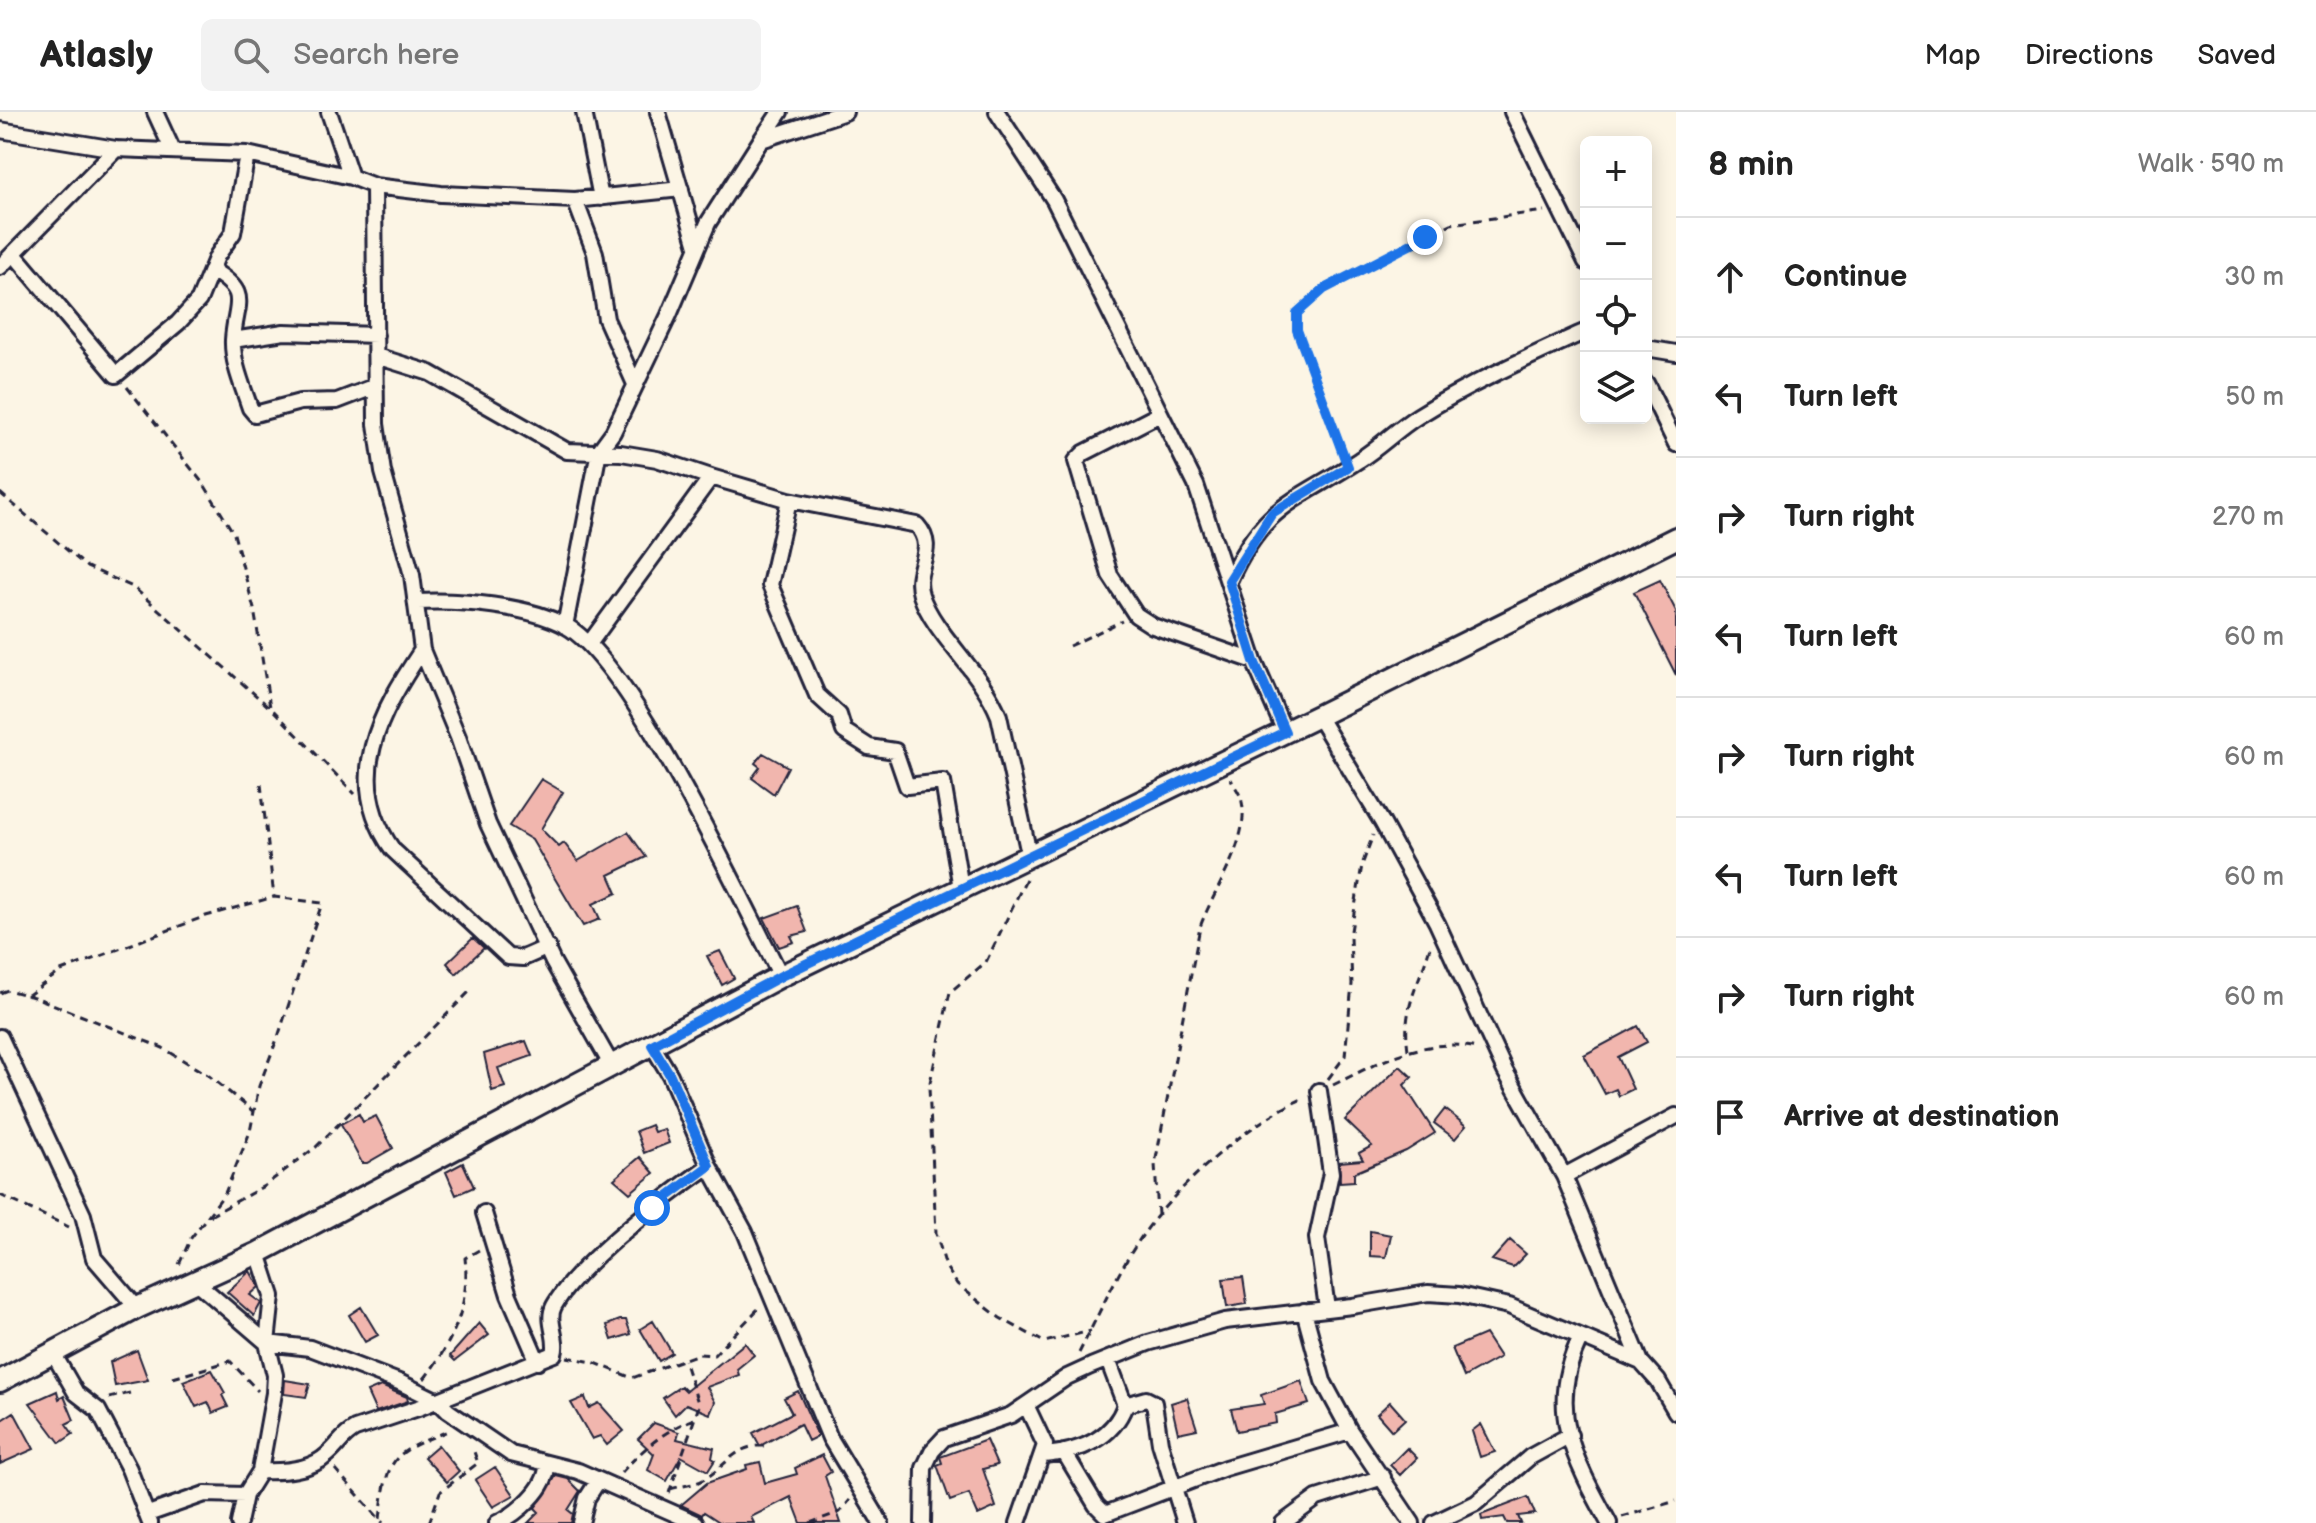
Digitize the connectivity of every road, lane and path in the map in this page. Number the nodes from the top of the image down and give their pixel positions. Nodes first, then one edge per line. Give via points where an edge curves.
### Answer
1 (155, 112) edge
2 (329, 112) edge
3 (584, 112) edge
4 (658, 112) edge
5 (780, 112) edge
6 (997, 112) edge
7 (1512, 112) edge
8 (842, 113) edge
9 (0, 130) edge
10 (761, 140) junction
11 (116, 149) junction
12 (173, 151) junction
13 (247, 154) junction
14 (351, 177) junction
15 (374, 186) junction
16 (681, 189) junction
17 (601, 198) junction
18 (575, 200) junction
19 (1560, 209) junction
20 (697, 246) junction
21 (1580, 250) edge
22 (5, 259) edge
23 (212, 270) junction
24 (1580, 334) edge
25 (376, 335) junction
26 (233, 340) junction
27 (1652, 349) edge
28 (1676, 353) edge
29 (376, 356) junction
30 (116, 375) junction
31 (634, 382) junction
32 (376, 386) junction
33 (1652, 395) edge
34 (1160, 414) junction
35 (1676, 444) edge
36 (599, 451) junction
37 (1348, 467) junction
38 (711, 477) junction
39 (0, 493) edge
40 (789, 500) junction
41 (1676, 538) edge
42 (1229, 581) junction
43 (417, 602) junction
44 (1136, 615) junction
45 (565, 626) junction
46 (589, 644) junction
47 (1069, 646) dead end
48 (422, 650) junction
49 (1254, 661) junction
50 (270, 707) junction
51 (1318, 716) junction
52 (1285, 732) junction
53 (1221, 762) junction
54 (261, 784) dead end
55 (374, 814) junction
56 (1382, 822) junction
57 (1029, 854) junction
58 (961, 888) junction
59 (274, 897) junction
60 (1437, 923) junction
61 (548, 947) junction
62 (781, 976) junction
63 (469, 992) dead end
64 (0, 993) edge
65 (27, 996) junction
66 (0, 1037) edge
67 (652, 1045) junction
68 (1408, 1050) dead end
69 (612, 1066) junction
70 (1319, 1091) joint
71 (254, 1112) junction
72 (1676, 1116) edge
73 (709, 1166) junction
74 (1564, 1176) junction
75 (0, 1195) edge
76 (484, 1213) dead end
77 (206, 1217) junction
78 (88, 1235) junction
79 (494, 1246) junction
80 (258, 1253) junction
81 (196, 1282) junction
82 (772, 1294) junction
83 (161, 1297) junction
84 (137, 1308) junction
85 (1327, 1308) junction
86 (1304, 1311) junction
87 (1091, 1331) junction
88 (1581, 1337) junction
89 (267, 1343) junction
90 (53, 1353) junction
91 (554, 1354) junction
92 (684, 1359) junction
93 (1108, 1360) junction
94 (538, 1362) junction
95 (1641, 1362) junction
96 (1067, 1377) junction
97 (173, 1378) dead end
98 (0, 1381) edge
99 (415, 1390) junction
100 (130, 1393) dead end
101 (90, 1400) junction
102 (438, 1401) junction
103 (1125, 1405) junction
104 (1027, 1407) junction
105 (1676, 1412) edge
106 (271, 1416) junction
107 (695, 1419) junction
108 (462, 1424) junction
109 (1350, 1431) junction
110 (1570, 1435) junction
111 (764, 1446) dead end
112 (1064, 1452) junction
113 (327, 1455) junction
114 (1044, 1455) junction
115 (547, 1464) junction
116 (260, 1471) junction
117 (1383, 1477) junction
118 (604, 1483) junction
119 (1173, 1488) junction
120 (670, 1489) junction
121 (859, 1491) junction
122 (245, 1495) junction
123 (1676, 1501) edge
124 (666, 1508) junction
125 (149, 1518) edge
126 (1614, 1520) edge
127 (381, 1521) edge
128 (239, 1523) edge
129 (429, 1523) edge
130 (497, 1523) edge
131 (581, 1523) edge
132 (696, 1523) edge
133 (810, 1523) edge
134 (881, 1523) edge
135 (923, 1523) edge
136 (1018, 1523) edge
137 (1185, 1523) edge
138 (1283, 1523) edge
139 (1412, 1523) edge
140 (1434, 1523) edge

1 - 12 street
2 - 14 street
3 - 17 street
4 - 16 street
5 - 10 street
6 - 34 street via 1054,200
7 - 19 street
8 - 10 street
9 - 11 street
10 - 20 street
11 - 12 street
11 - 22 street
12 - 13 street
13 - 14 street
13 - 23 street via 233,233
14 - 15 street
15 - 18 street
15 - 25 street
16 - 17 street
16 - 20 street
17 - 18 street
18 - 31 street via 595,253 606,319
19 - 21 street
19 - 37 path via 1451,224 1324,289 1297,313 1297,330
20 - 31 street
22 - 30 street
23 - 26 street via 229,280 241,305
23 - 30 street via 199,300 178,323
24 - 37 street via 1419,415
25 - 26 street via 284,332
25 - 29 street
26 - 32 street via 255,414 300,402 337,401
27 - 28 street
29 - 32 street
29 - 36 street via 430,373 556,446 579,453
30 - 50 path via 205,486 234,534 254,609
31 - 36 street
32 - 43 street via 383,472
33 - 35 street
34 - 42 street via 1196,485
34 - 44 street via 1076,461 1110,575
36 - 38 street via 657,459
36 - 45 street
37 - 42 street via 1272,513
38 - 40 street
38 - 46 street
39 - 50 path via 87,567 133,587
40 - 57 street via 917,525 924,533 928,551 918,575 922,598 992,696
40 - 58 street via 769,576 781,618 817,695 839,715 844,731 869,747 895,751 907,786 940,781 946,786
41 - 51 street
42 - 49 street
43 - 45 street via 486,603
43 - 48 street
44 - 47 path
44 - 49 street via 1153,626
45 - 46 street
46 - 62 street via 632,701
48 - 55 street via 392,693 374,736 369,758
48 - 61 street via 488,824
49 - 52 street
50 - 55 path
51 - 52 street
51 - 56 street
52 - 53 street
53 - 57 street
53 - 87 path via 1242,800 1242,827 1200,927 1155,1164 1158,1215
54 - 59 path
55 - 61 street via 393,850 508,957 523,958
56 - 60 street
56 - 70 path via 1367,844 1350,937 1345,1056
57 - 58 street
57 - 87 path via 1025,885 986,962 950,992 929,1087 936,1233 957,1284 1000,1318 1044,1342
58 - 62 street
59 - 65 path via 206,916 61,971
59 - 71 path via 322,903
60 - 68 path via 1404,1023
60 - 74 street via 1505,1071
61 - 69 street
62 - 67 street
63 - 77 path via 316,1147 264,1186
64 - 65 path
65 - 71 path via 163,1048
66 - 78 street
67 - 69 street
67 - 73 street
69 - 80 street
70 - 85 street via 1331,1173 1317,1238
71 - 77 path via 225,1193
72 - 74 street
73 - 82 street
73 - 91 street via 652,1208 567,1289 552,1312
74 - 95 street
75 - 78 path
76 - 79 street
77 - 83 path
78 - 84 street via 94,1258
79 - 94 street
79 - 99 path via 465,1258 467,1281 449,1348
80 - 81 street
80 - 89 street via 272,1296
81 - 83 street
81 - 89 street
82 - 92 path via 725,1347 714,1355
82 - 121 street via 830,1438
83 - 84 street
84 - 90 street
85 - 86 street
85 - 88 street via 1428,1293 1459,1295 1509,1306
86 - 93 street via 1225,1321
86 - 109 street via 1323,1381
87 - 96 path
88 - 95 street
88 - 110 street via 1562,1386
89 - 99 street via 310,1348
89 - 106 street via 275,1375
90 - 98 street
90 - 101 street via 76,1393
91 - 92 path via 632,1378
91 - 94 street
92 - 107 path via 699,1406
93 - 96 street
93 - 103 street
94 - 102 street
95 - 105 street
96 - 104 street
97 - 106 path via 230,1361 261,1394
99 - 102 street
100 - 101 path
101 - 125 street via 129,1469
102 - 108 street
102 - 113 street via 355,1429
103 - 112 street via 1108,1433
103 - 119 street via 1146,1399 1154,1403
104 - 114 street via 1043,1436
104 - 135 street via 944,1438 932,1451 924,1468
106 - 116 street
107 - 118 path via 671,1428
107 - 120 path
108 - 115 street via 511,1454
108 - 127 path via 395,1456 385,1476
108 - 129 path via 478,1463 440,1492
109 - 117 street
109 - 119 street
110 - 126 street via 1583,1472
110 - 140 street via 1530,1457 1476,1503
111 - 120 path via 750,1445 702,1481
112 - 114 street
112 - 119 street via 1105,1514
113 - 116 street via 289,1471
113 - 127 path via 338,1476
114 - 136 street
115 - 118 street
115 - 130 street via 542,1484
116 - 122 street
117 - 138 street via 1317,1498
117 - 139 street
118 - 124 street
118 - 131 street via 587,1498
119 - 137 street
120 - 124 path
121 - 133 path via 840,1512
121 - 134 street
122 - 125 street via 205,1494
122 - 128 street
123 - 126 path
124 - 132 street

